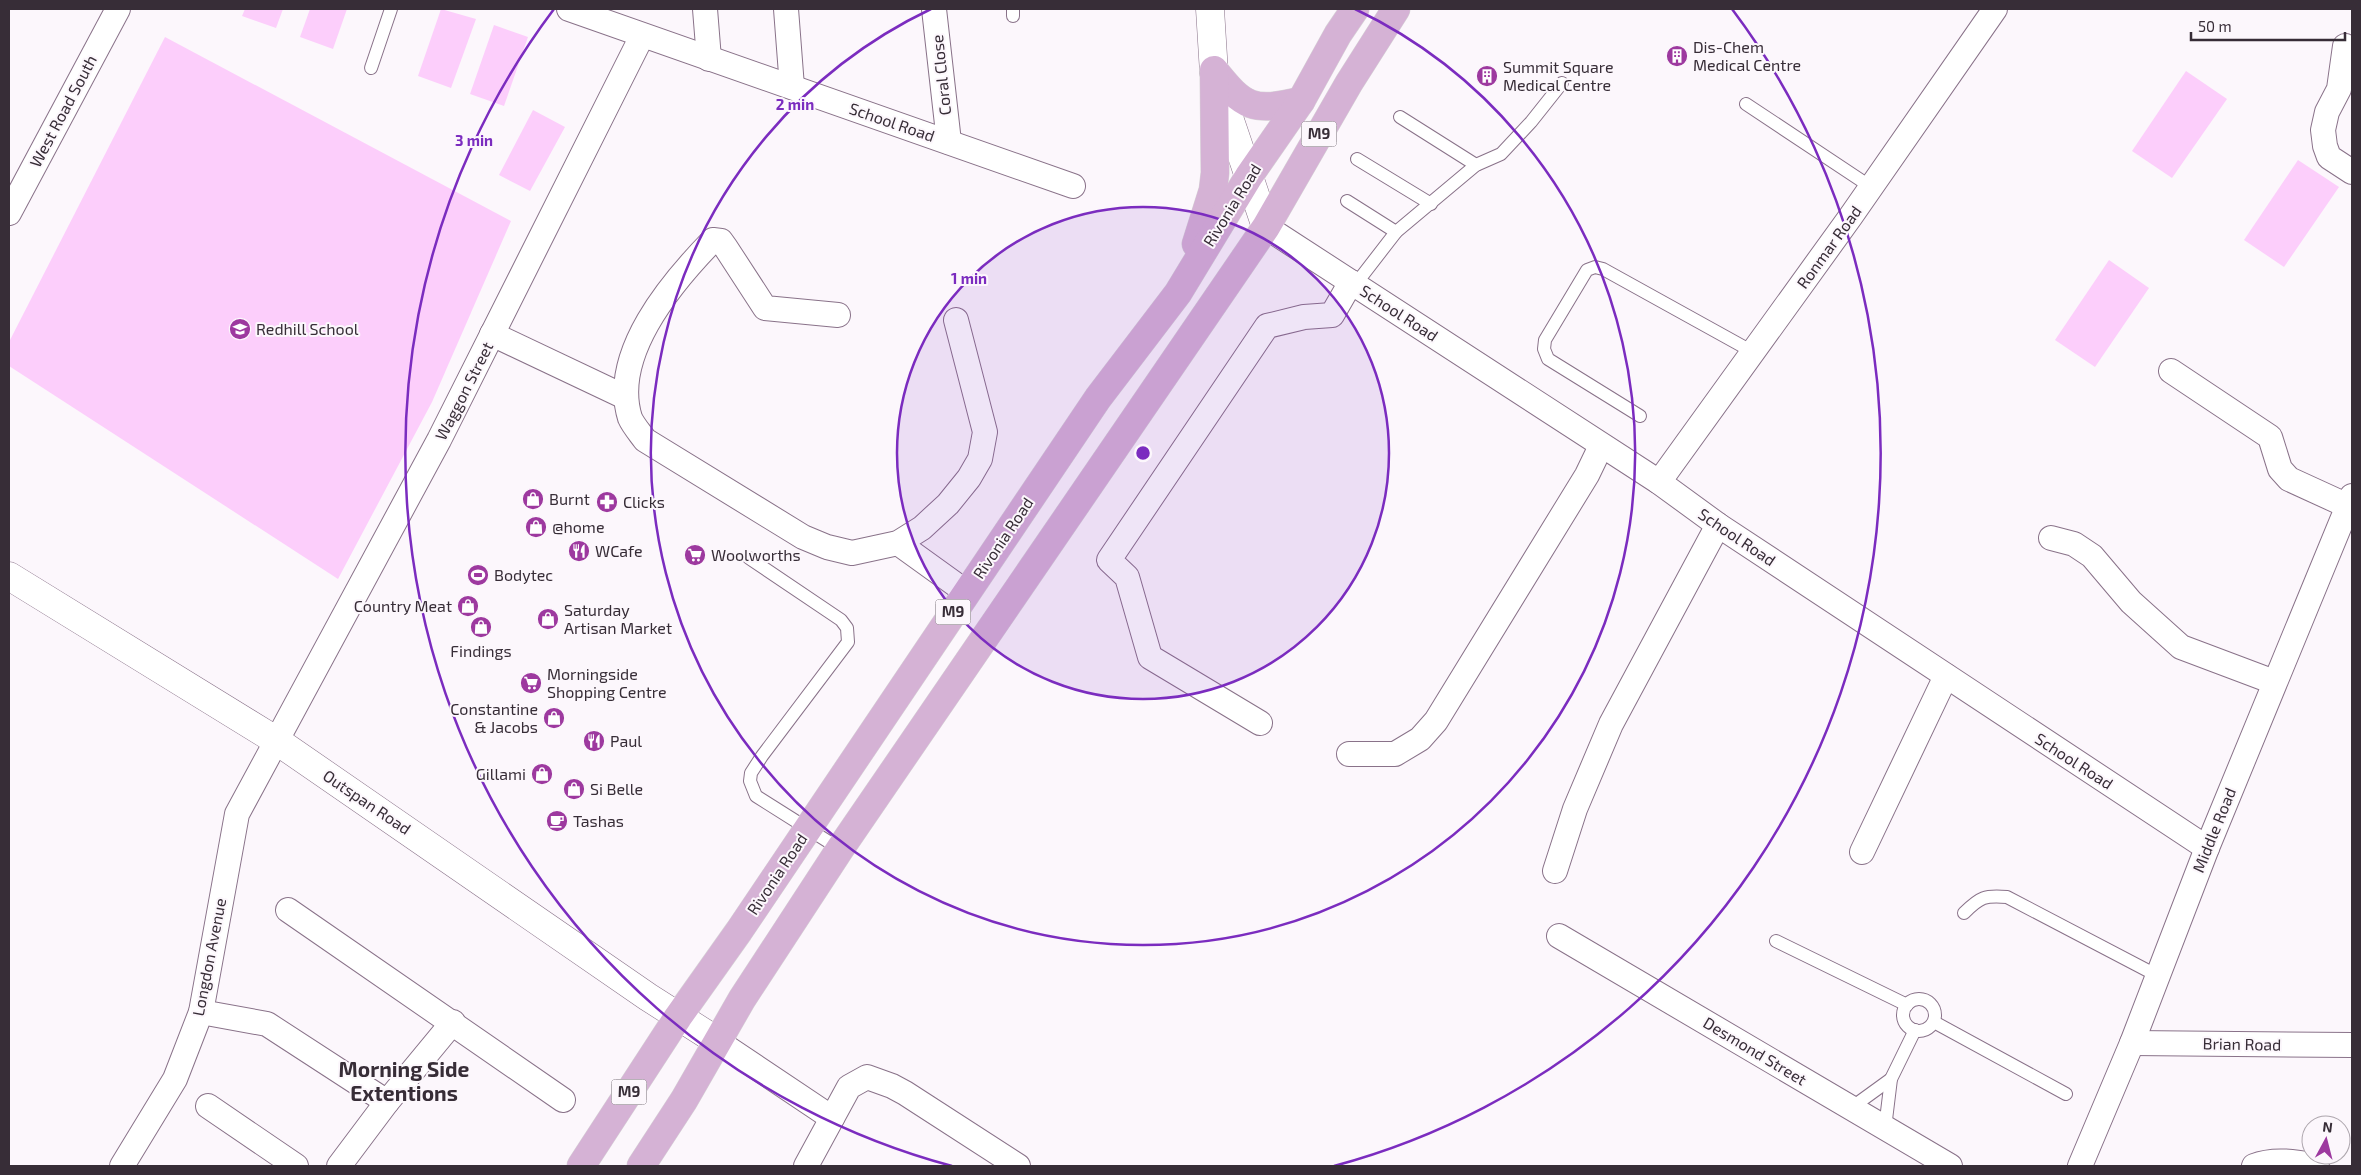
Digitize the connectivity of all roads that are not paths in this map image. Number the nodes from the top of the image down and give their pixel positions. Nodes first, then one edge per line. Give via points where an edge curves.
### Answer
1 (118, 9) edge
2 (391, 9) edge
3 (570, 9) edge
4 (705, 9) edge
5 (786, 9) edge
6 (934, 9) edge
7 (1210, 9) edge
8 (1355, 9) edge
9 (1396, 9) edge
10 (1995, 9) edge
11 (1337, 22) edge
12 (642, 36) junction
13 (2346, 46) dead end
14 (709, 59) junction
15 (371, 68) dead end
16 (1214, 72) junction
17 (1562, 83) dead end
18 (792, 87) junction
19 (1300, 101) junction
20 (1746, 104) dead end
21 (1400, 117) dead end
22 (948, 142) junction
23 (1357, 159) dead end
24 (1476, 165) junction
25 (2352, 172) edge
26 (1250, 176) junction
27 (1073, 186) dead end
28 (1871, 187) junction
29 (1347, 201) dead end
30 (1431, 204) junction
31 (9, 213) edge
32 (1266, 226) junction
33 (1396, 232) junction
34 (1353, 283) junction
35 (1178, 293) junction
36 (838, 315) dead end
37 (956, 320) dead end
38 (492, 334) junction
39 (1753, 352) junction
40 (2171, 371) dead end
41 (625, 397) junction
42 (1640, 416) dead end
43 (1602, 446) junction
44 (1659, 482) junction
45 (2350, 501) edge
46 (1718, 525) junction
47 (2051, 538) dead end
48 (898, 543) junction
49 (749, 558) dead end
50 (9, 576) edge
51 (966, 592) junction
52 (1946, 676) junction
53 (2274, 682) junction
54 (1260, 723) dead end
55 (277, 741) junction
56 (1349, 754) dead end
57 (809, 827) junction
58 (2207, 848) junction
59 (840, 849) junction
60 (1862, 852) dead end
61 (1554, 871) dead end
62 (288, 910) dead end
63 (1964, 913) dead end
64 (1559, 936) dead end
65 (1776, 941) dead end
66 (2158, 976) junction
67 (1907, 1005) junction
68 (201, 1012) junction
69 (678, 1017) junction
70 (453, 1022) junction
71 (1934, 1022) junction
72 (1915, 1030) junction
73 (717, 1041) junction
74 (2132, 1043) junction
75 (2352, 1045) edge
76 (1891, 1079) junction
77 (2066, 1094) dead end
78 (563, 1100) dead end
79 (387, 1102) junction
80 (208, 1106) dead end
81 (1851, 1108) junction
82 (832, 1118) junction
83 (1884, 1128) junction
84 (122, 1166) edge
85 (296, 1166) edge
86 (339, 1166) edge
87 (581, 1166) edge
88 (641, 1166) edge
89 (806, 1166) edge
90 (1018, 1166) edge
91 (1950, 1166) edge
92 (2080, 1166) edge
93 (2254, 1166) edge
94 (2317, 1166) edge

1 - 31 street, West Road South
2 - 15 lane
3 - 12 street, School Road
4 - 14 street
5 - 18 street
6 - 22 street, Coral Close
7 - 16 street
8 - 11 main road, Rivonia Road / M9
9 - 32 main road, M9
10 - 28 street, Ronmar Road
11 - 19 main road, Rivonia Road / M9
12 - 14 street, School Road
12 - 38 street, Waggon Street
13 - 25 street via 2339,89 2327,112 2323,130 2329,157
14 - 18 street, School Road
16 - 19 main road via 1232,93 1262,108
16 - 26 street
16 - 35 main road via 1213,190
17 - 24 lane via 1501,154
18 - 22 street, School Road
19 - 26 main road, Rivonia Road / M9
20 - 28 lane
21 - 24 lane
22 - 27 street, School Road
23 - 30 lane
24 - 30 lane
26 - 32 street
26 - 35 main road, Rivonia Road / M9
28 - 39 street, Ronmar Road
29 - 33 lane
30 - 33 lane
32 - 34 street, School Road
32 - 59 main road, M9
33 - 34 lane
34 - 43 street, School Road
34 - 54 street via 1332,315 1304,317 1267,326 1109,560 1127,577 1150,657
35 - 51 main road, Rivonia Road / M9 via 1098,398
36 - 41 street via 765,308 721,241 714,240 687,266 646,324 627,376
37 - 48 street via 985,432 980,459 948,504 922,528
38 - 41 street
38 - 55 street, Waggon Street via 439,440
39 - 42 lane via 1603,269 1587,270 1545,340 1544,349 1548,359
39 - 44 street, Ronmar Road
40 - 45 street via 2270,437 2280,469 2290,479
41 - 48 street via 631,420 645,440 803,538 852,553
43 - 44 street, School Road
43 - 56 street via 1436,720 1420,739 1395,754
44 - 46 street, School Road
45 - 53 street, Middle Road
46 - 52 street, School Road
46 - 61 street via 1611,724 1582,791
47 - 53 street via 2074,544 2092,556 2131,602 2181,647
48 - 51 street
49 - 57 lane via 841,620 847,628 848,642 752,773 750,785 756,796
50 - 55 street, Outspan Road
51 - 57 main road, Rivonia Road / M9
52 - 58 street, School Road
52 - 60 street
53 - 58 street, Middle Road
55 - 68 street, Longdon Avenue via 238,814
55 - 69 street, Outspan Road
57 - 59 lane
57 - 69 main road, Rivonia Road / M9
58 - 66 street, Middle Road
59 - 73 main road, M9
62 - 70 street
63 - 66 lane via 1987,895 2007,897
64 - 81 street, Desmond Street
65 - 67 lane
66 - 74 street, Middle Road
67 - 71 lane via 1913,1000 1928,1001 1933,1007
67 - 72 lane via 1904,1020
68 - 79 street via 267,1024
68 - 84 street, Longdon Avenue via 175,1079
69 - 73 street, Outspan Road
69 - 87 main road, Rivonia Road / M9
70 - 78 street
70 - 79 street
71 - 72 lane via 1922,1031
71 - 77 lane
72 - 76 lane
73 - 82 street
73 - 88 main road, M9
74 - 75 street, Brian Road
74 - 92 street, Middle Road
76 - 81 lane
76 - 83 lane
79 - 86 street
80 - 85 street
81 - 83 street, Desmond Street
82 - 89 street
82 - 90 street via 849,1087 867,1077 905,1094
83 - 91 street, Desmond Street
93 - 94 street via 2292,1161

